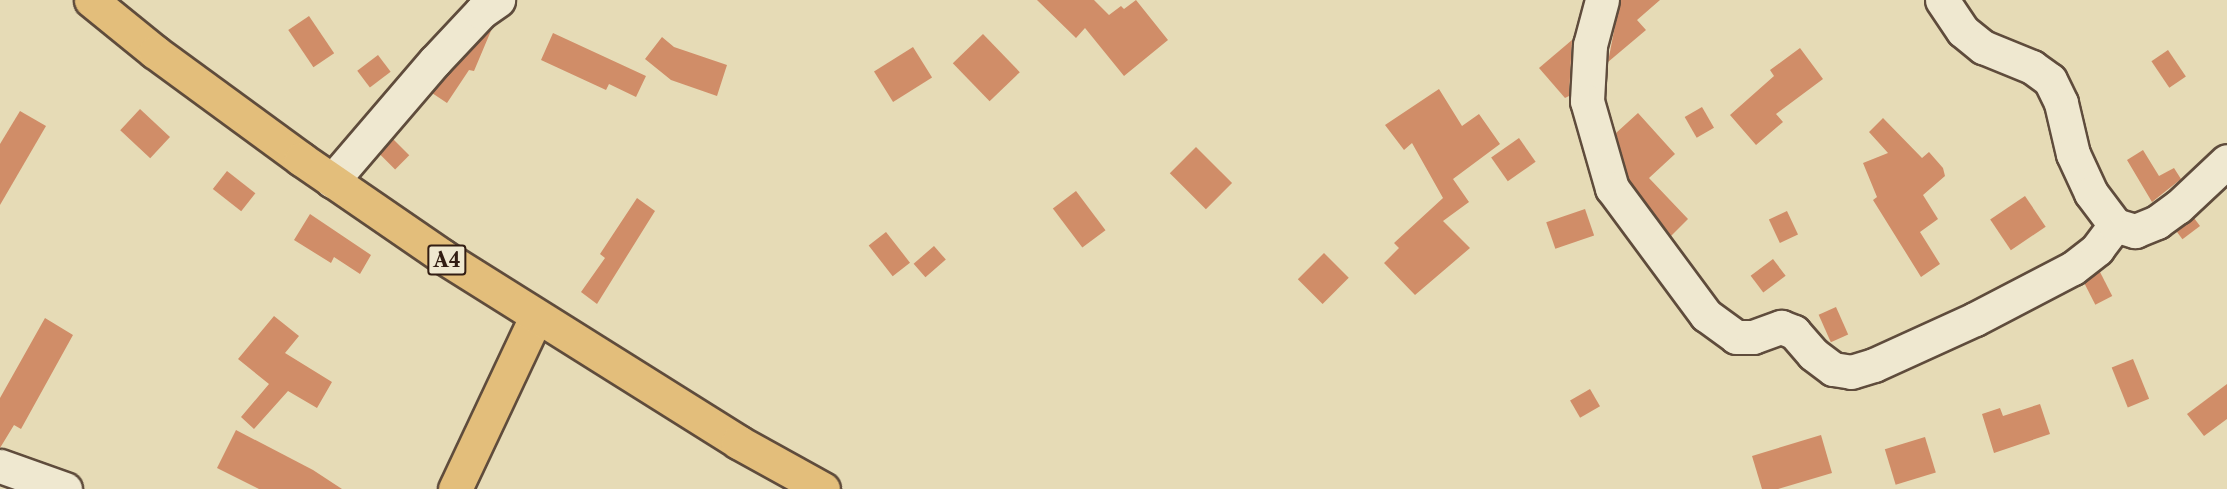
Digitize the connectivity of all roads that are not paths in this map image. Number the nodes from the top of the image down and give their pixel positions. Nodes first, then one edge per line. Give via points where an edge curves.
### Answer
1 (91, 0) edge
2 (498, 0) edge
3 (1602, 0) edge
4 (1942, 0) edge
5 (2227, 161) edge
6 (332, 181) junction
7 (2115, 225) junction
8 (536, 317) junction
9 (0, 466) edge
10 (65, 489) edge
11 (455, 489) edge
12 (823, 489) edge

1 - 6 main road, A4 via 155,52
2 - 6 street via 481,12 435,61
3 - 7 street via 1590,45 1587,101 1612,188 1706,315 1736,337 1753,337 1781,327 1794,332 1833,369 1851,372 1975,319 2073,268 2097,249
4 - 7 street via 1963,31 1983,47 2032,67 2050,80 2061,103 2073,154 2091,192
5 - 7 street via 2157,222 2135,231
6 - 8 main road, A4
8 - 11 main road
8 - 12 main road, A4 via 738,442
9 - 10 street

